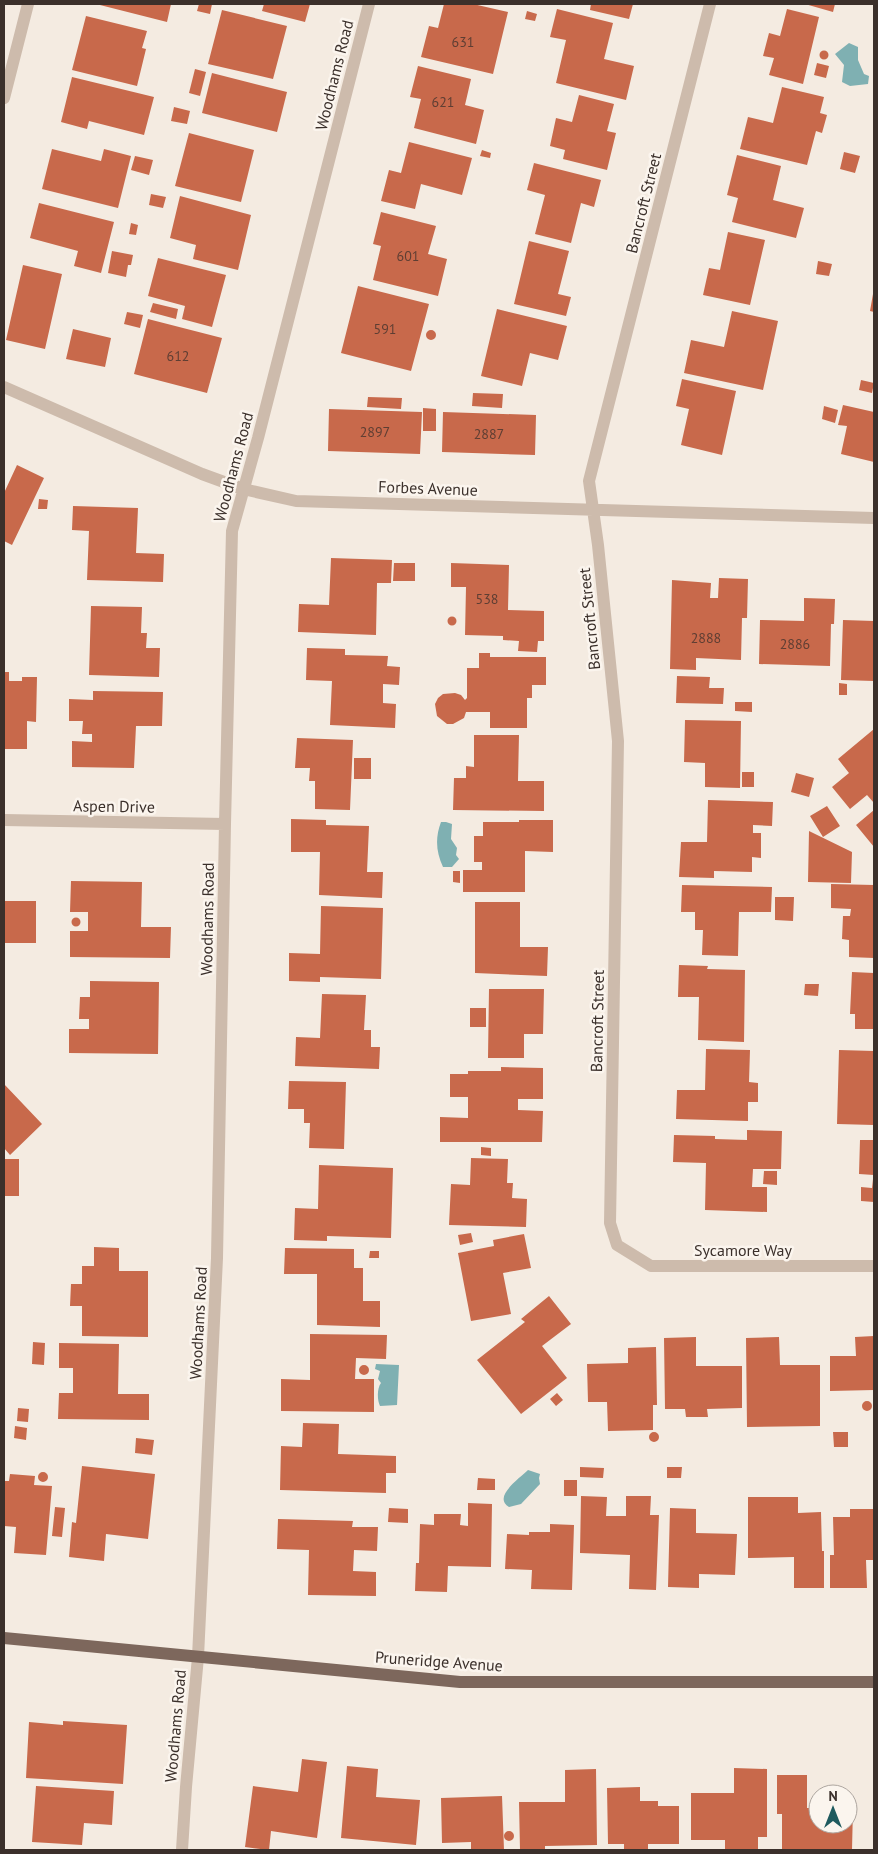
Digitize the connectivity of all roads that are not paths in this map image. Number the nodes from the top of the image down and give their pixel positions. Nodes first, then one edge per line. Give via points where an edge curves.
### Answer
1 (28, 4) edge
2 (368, 4) edge
3 (710, 4) edge
4 (4, 98) edge
5 (4, 387) edge
6 (243, 489) junction
7 (592, 509) junction
8 (874, 518) edge
9 (4, 820) edge
10 (224, 824) junction
11 (617, 1245) joint
12 (874, 1266) edge
13 (4, 1638) edge
14 (198, 1657) junction
15 (874, 1682) edge
16 (182, 1850) edge

1 - 4 street
2 - 6 street, Woodhams Road
3 - 7 street, Bancroft Street via 589,481
5 - 6 street, Forbes Avenue via 195,472
6 - 7 street, Forbes Avenue via 296,501
6 - 10 street, Woodhams Road via 232,531
7 - 8 street, Forbes Avenue
7 - 11 street, Bancroft Street via 618,742 610,1223
9 - 10 street, Aspen Drive
10 - 14 street, Woodhams Road via 217,1258
11 - 12 street, Sycamore Way via 651,1266
13 - 14 main road, Pruneridge Avenue
14 - 15 main road, Pruneridge Avenue via 460,1682
14 - 16 street, Woodhams Road

